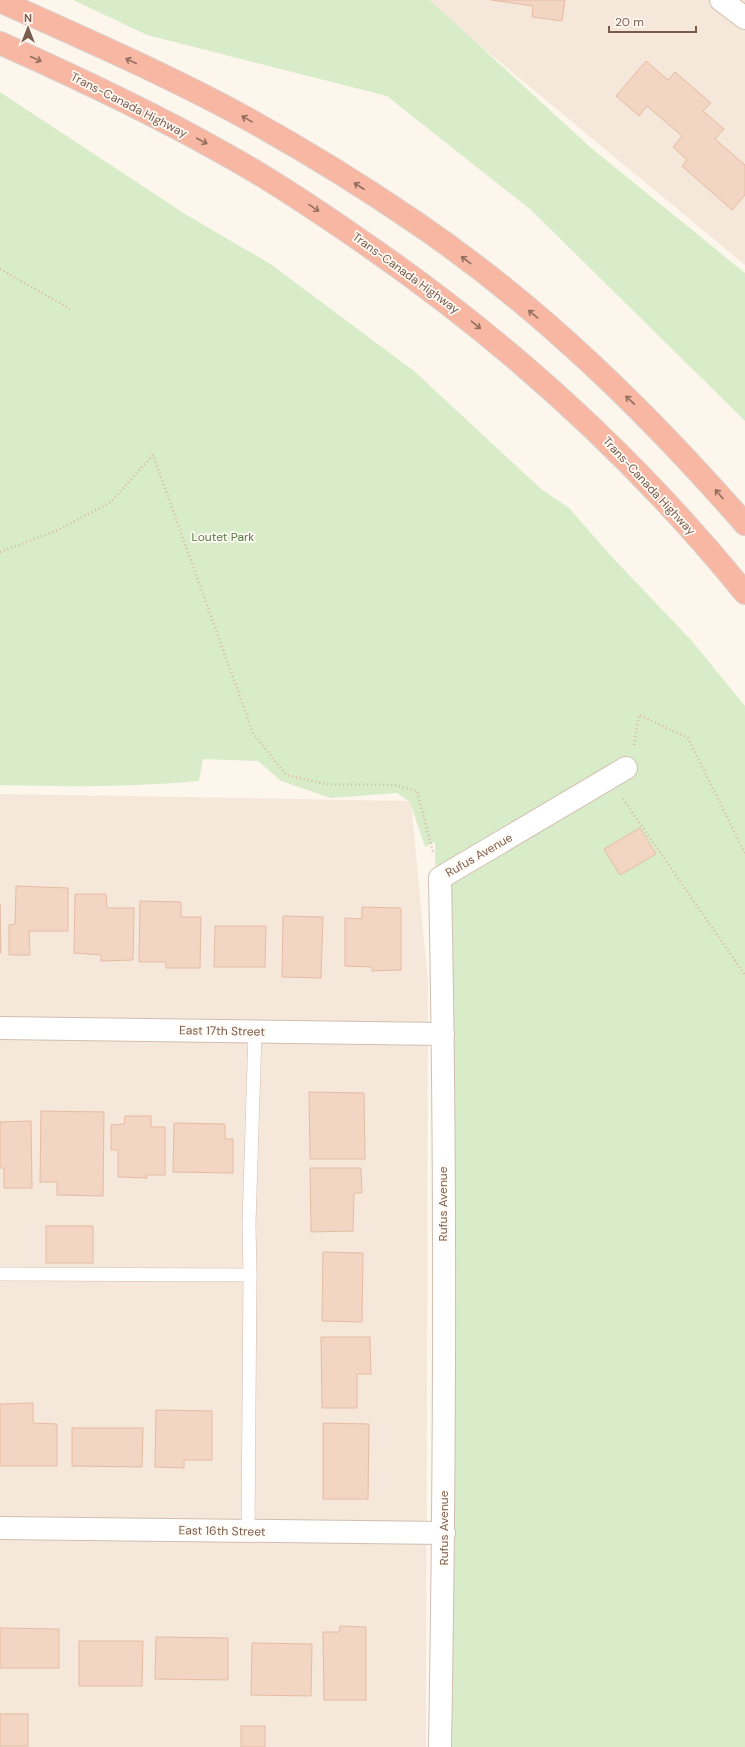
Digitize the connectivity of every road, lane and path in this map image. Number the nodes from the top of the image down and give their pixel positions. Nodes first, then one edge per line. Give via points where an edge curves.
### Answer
1 (721, 0) edge
2 (0, 1) edge
3 (745, 18) edge
4 (0, 43) edge
5 (0, 269) edge
6 (70, 309) dead end
7 (745, 524) edge
8 (0, 552) edge
9 (745, 593) edge
10 (626, 768) junction
11 (745, 853) edge
12 (440, 878) junction
13 (745, 975) edge
14 (0, 1028) edge
15 (255, 1032) junction
16 (443, 1034) junction
17 (0, 1274) edge
18 (250, 1275) junction
19 (0, 1528) edge
20 (248, 1532) junction
21 (444, 1534) junction
22 (440, 1747) edge

1 - 3 street
7 -> 2 highway via 705,478 638,409 573,347 497,283 417,223 329,166 245,118 150,70
4 -> 9 highway, Trans-Canada Highway via 133,104 225,153 305,202 390,260 543,381 607,441 671,508
5 - 6 path
8 - 12 path via 58,530 111,502 153,455 253,733 286,775 326,784 394,785 417,791
10 - 11 path via 636,740 639,714 688,738
10 - 12 street, Rufus Avenue
10 - 13 path via 618,792
12 - 16 street, Rufus Avenue
14 - 15 street, East 17th Street
15 - 16 street, East 17th Street
15 - 18 lane via 249,1224
16 - 21 street, Rufus Avenue
17 - 18 lane
18 - 20 lane
19 - 20 street, East 16th Street
20 - 21 street, East 16th Street
21 - 22 street, Rufus Avenue

